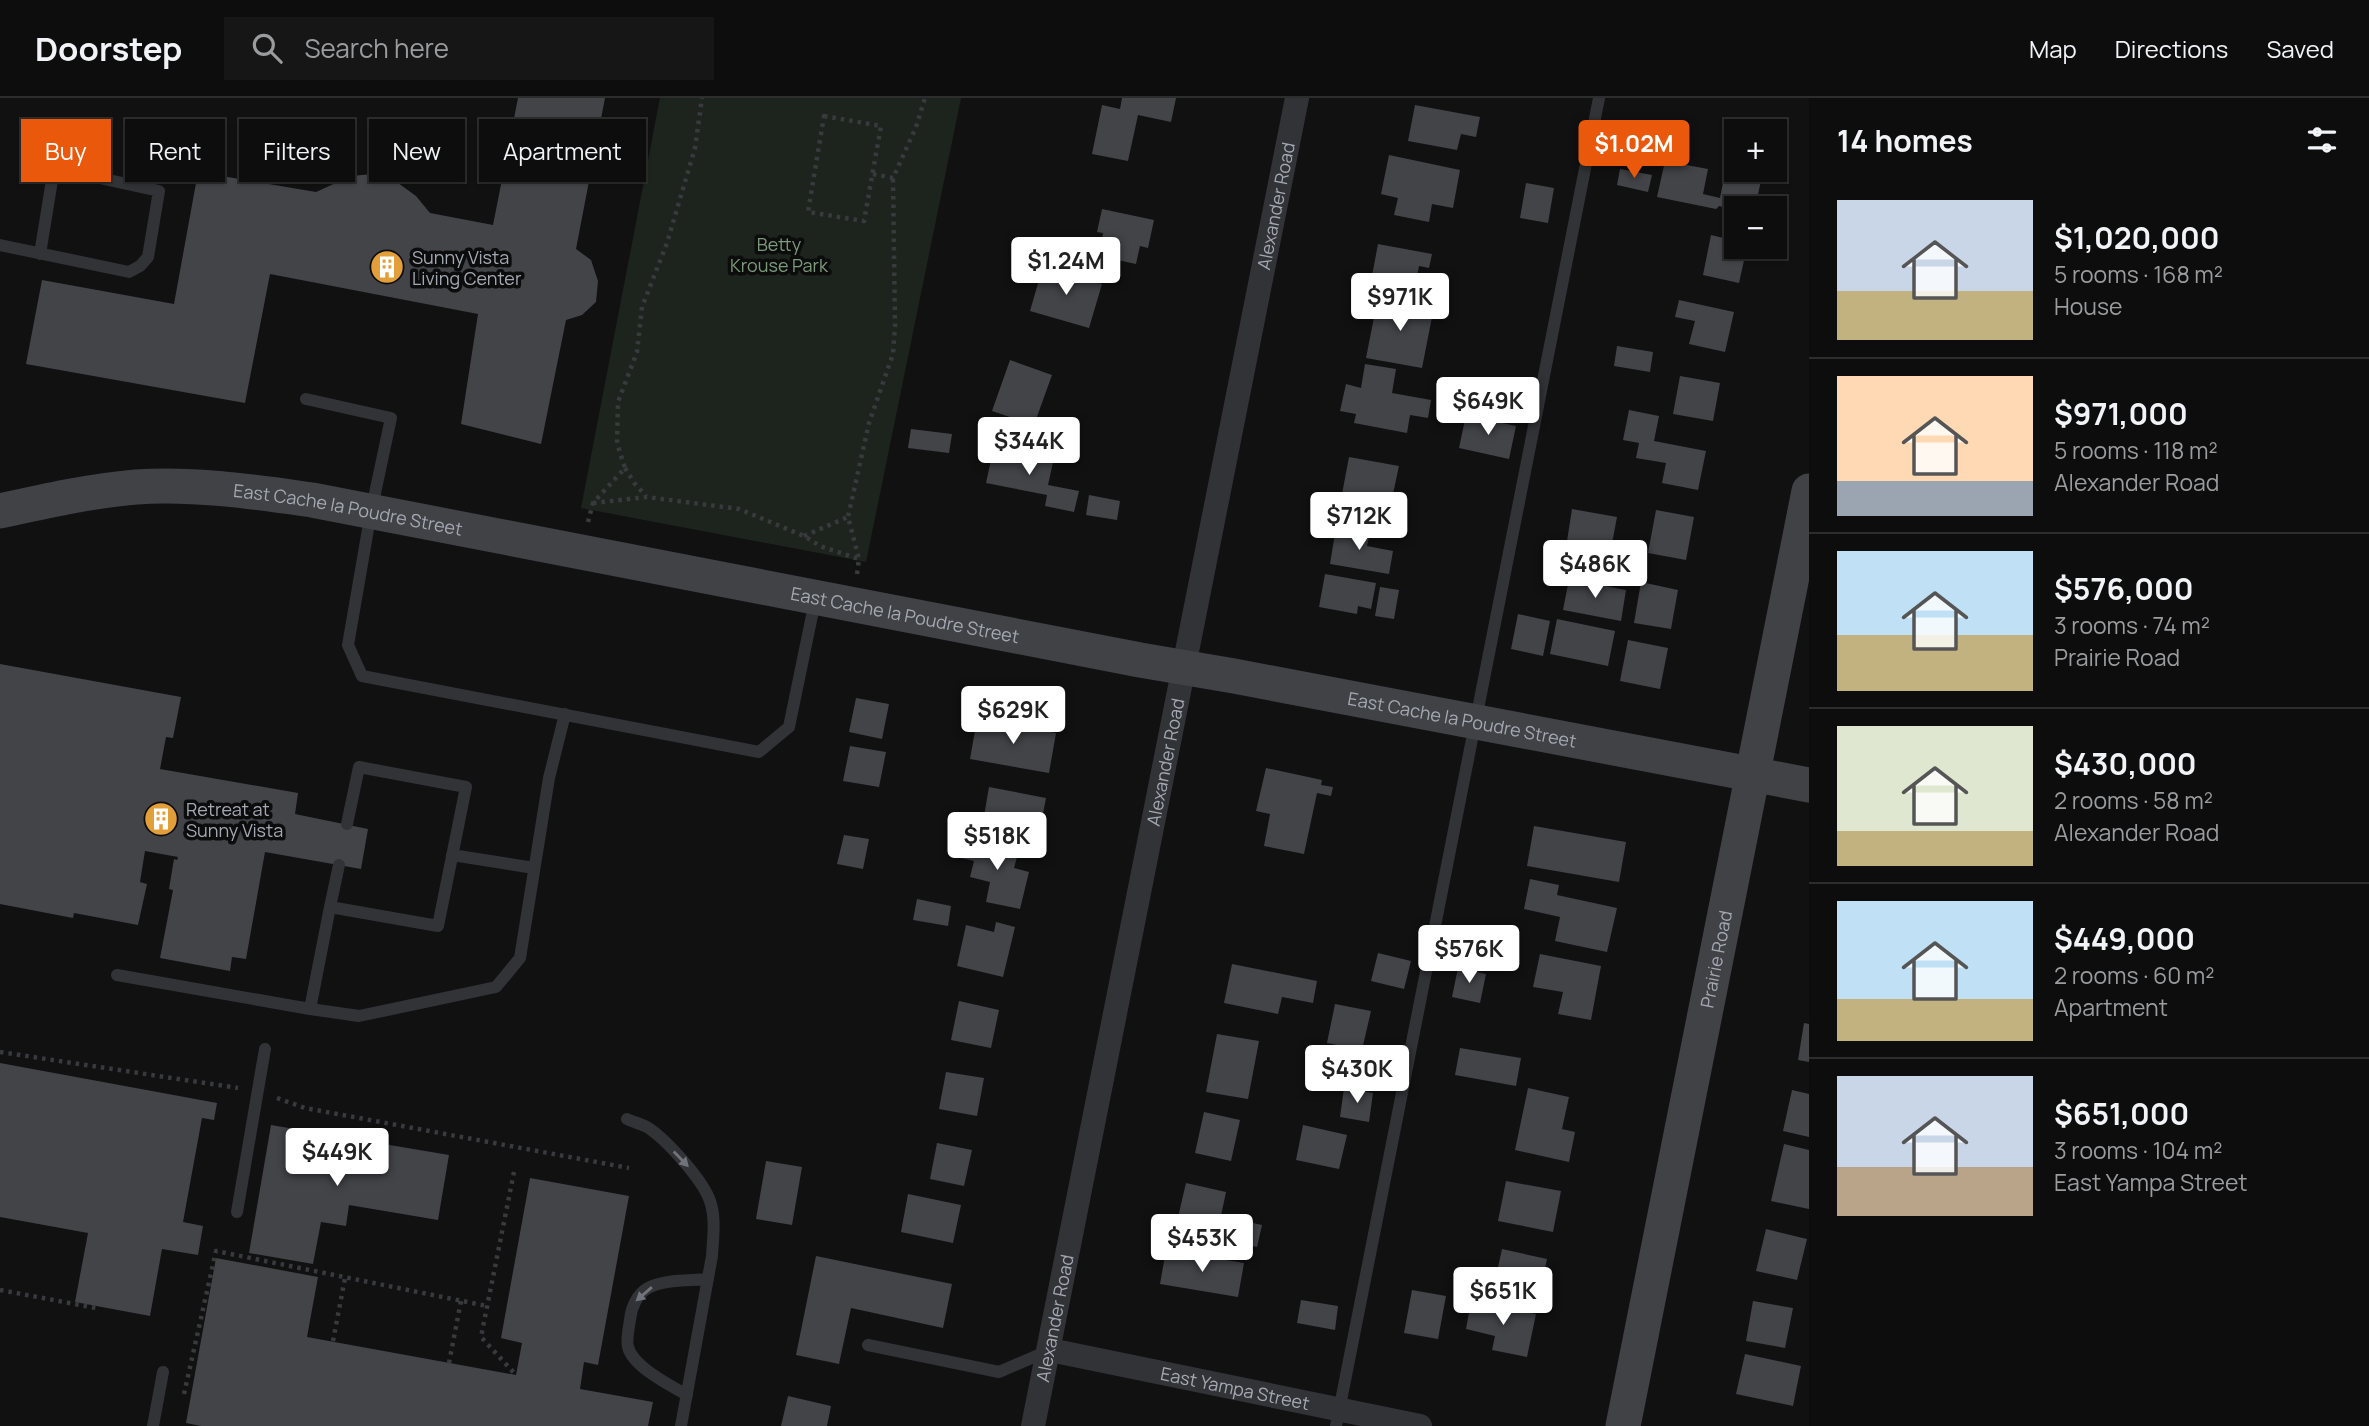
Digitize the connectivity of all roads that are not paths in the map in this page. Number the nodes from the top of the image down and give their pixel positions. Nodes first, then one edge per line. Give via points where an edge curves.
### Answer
1 (1297, 98) edge
2 (1599, 98) edge
3 (0, 245) edge
4 (40, 254) junction
5 (306, 399) dead end
6 (1809, 491) edge
7 (0, 512) edge
8 (371, 512) junction
9 (816, 597) junction
10 (1185, 667) junction
11 (565, 715) junction
12 (1477, 721) junction
13 (1752, 773) junction
14 (1809, 785) edge
15 (347, 824) dead end
16 (452, 856) junction
17 (339, 865) dead end
18 (534, 868) junction
19 (330, 906) junction
20 (117, 975) dead end
21 (310, 1009) junction
22 (265, 1049) dead end
23 (627, 1119) dead end
24 (237, 1212) dead end
25 (708, 1279) junction
26 (868, 1345) dead end
27 (1050, 1350) junction
28 (163, 1373) dead end
29 (687, 1395) junction
30 (1338, 1418) edge
31 (153, 1426) edge
32 (681, 1426) edge
33 (1034, 1426) edge
34 (1420, 1426) edge
35 (1623, 1426) edge

1 - 10 street, Alexander Road
2 - 12 lane
3 - 4 lane
4 - 4 lane via 129,272 148,257 159,191 54,167
5 - 8 lane via 391,418
6 - 13 street, Prairie Road
7 - 8 street, East Cache la Poudre Street via 57,498 138,487 264,493
8 - 9 street, East Cache la Poudre Street
8 - 11 lane via 348,645 362,676
9 - 10 street, East Cache la Poudre Street
9 - 11 lane via 789,727 759,752
10 - 12 street, East Cache la Poudre Street
10 - 27 street, Alexander Road
11 - 18 lane
12 - 13 street, East Cache la Poudre Street
12 - 30 lane
13 - 14 street, East Cache la Poudre Street
13 - 35 street, Prairie Road
15 - 16 lane via 359,767 466,787
16 - 18 lane
16 - 19 lane via 438,926
17 - 19 lane
18 - 21 lane via 520,958 496,988 359,1016
19 - 21 lane
20 - 21 lane
22 - 24 lane
23 -> 25 lane via 647,1127 667,1146 688,1167 710,1201 714,1230
25 - 29 lane
25 -> 29 lane via 649,1287 635,1301 630,1317 628,1347 637,1361
26 - 27 lane via 999,1372
27 - 30 street, East Yampa Street
27 - 33 street, Alexander Road
28 - 31 lane
29 - 32 lane
30 - 34 street, East Yampa Street

